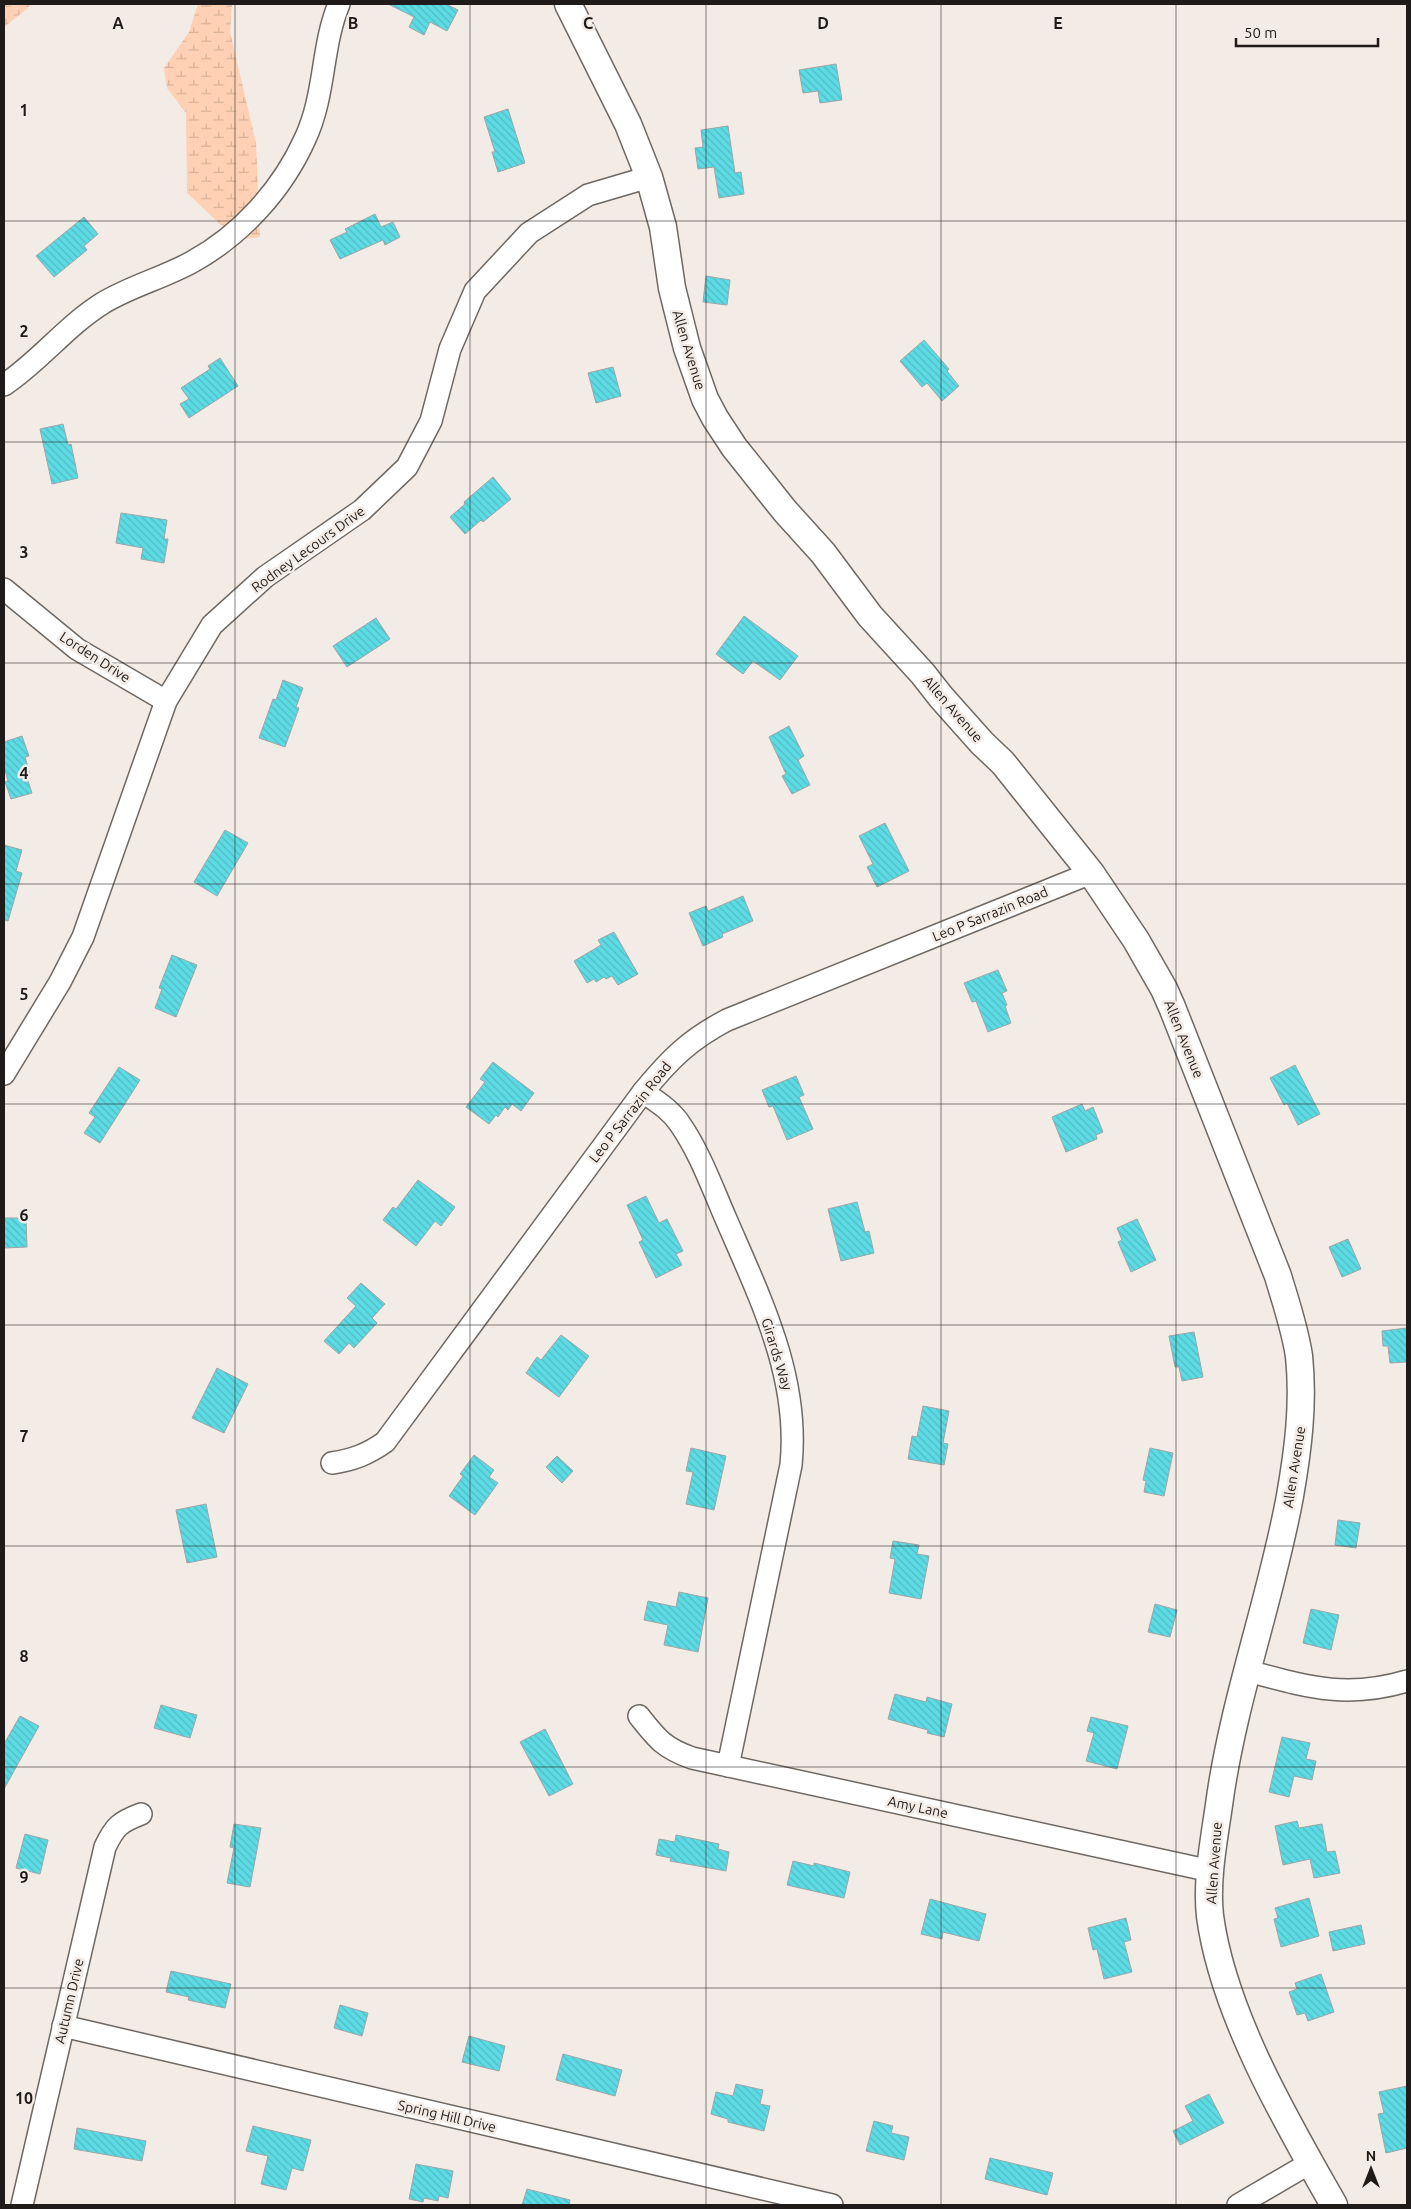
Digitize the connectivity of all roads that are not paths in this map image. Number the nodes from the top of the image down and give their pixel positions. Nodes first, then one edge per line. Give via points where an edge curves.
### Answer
1 (338, 4) edge
2 (568, 4) edge
3 (649, 177) junction
4 (4, 385) edge
5 (4, 589) edge
6 (166, 701) junction
7 (1091, 873) junction
8 (4, 1074) edge
9 (643, 1092) junction
10 (332, 1463) dead end
11 (1248, 1671) junction
12 (1407, 1681) edge
13 (639, 1716) dead end
14 (728, 1766) junction
15 (141, 1814) dead end
16 (1211, 1871) junction
17 (63, 2026) junction
18 (1310, 2163) junction
19 (22, 2205) edge
20 (832, 2205) edge
21 (1238, 2205) edge
22 (1334, 2205) edge

1 - 4 street via 320,98 311,125 288,172 251,218 199,258 125,291 96,308
2 - 3 street, Allen Avenue via 628,124
3 - 6 street, Rodney Lecours Drive via 588,195 529,233 475,291 450,349 431,420 407,467 362,510 265,577 212,625
3 - 7 street, Allen Avenue via 663,227 672,288 687,348 715,418 734,447 823,553 870,616 1003,764
5 - 6 street, Lorden Drive via 77,649
6 - 8 street, Rodney Lecours Drive via 83,937 60,982
7 - 9 street, Leo P Sarrazin Road via 727,1020 682,1049
7 - 11 street, Allen Avenue via 1164,989 1271,1259 1292,1322 1300,1375 1299,1442 1281,1546
9 - 10 street, Leo P Sarrazin Road via 385,1442 369,1454
9 - 14 street, Girards Way via 679,1122 702,1164 766,1315 784,1365 790,1394 791,1465
11 - 12 street via 1333,1690 1371,1690
11 - 16 street, Allen Avenue via 1227,1751
13 - 14 street, Amy Lane via 656,1738 671,1750
14 - 16 street, Amy Lane
15 - 17 street, Autumn Drive via 122,1821 105,1847
16 - 18 street, Allen Avenue via 1210,1915 1224,1976 1239,2020
17 - 19 street, Autumn Drive
17 - 20 street, Spring Hill Drive
18 - 21 street
18 - 22 street, Allen Avenue

